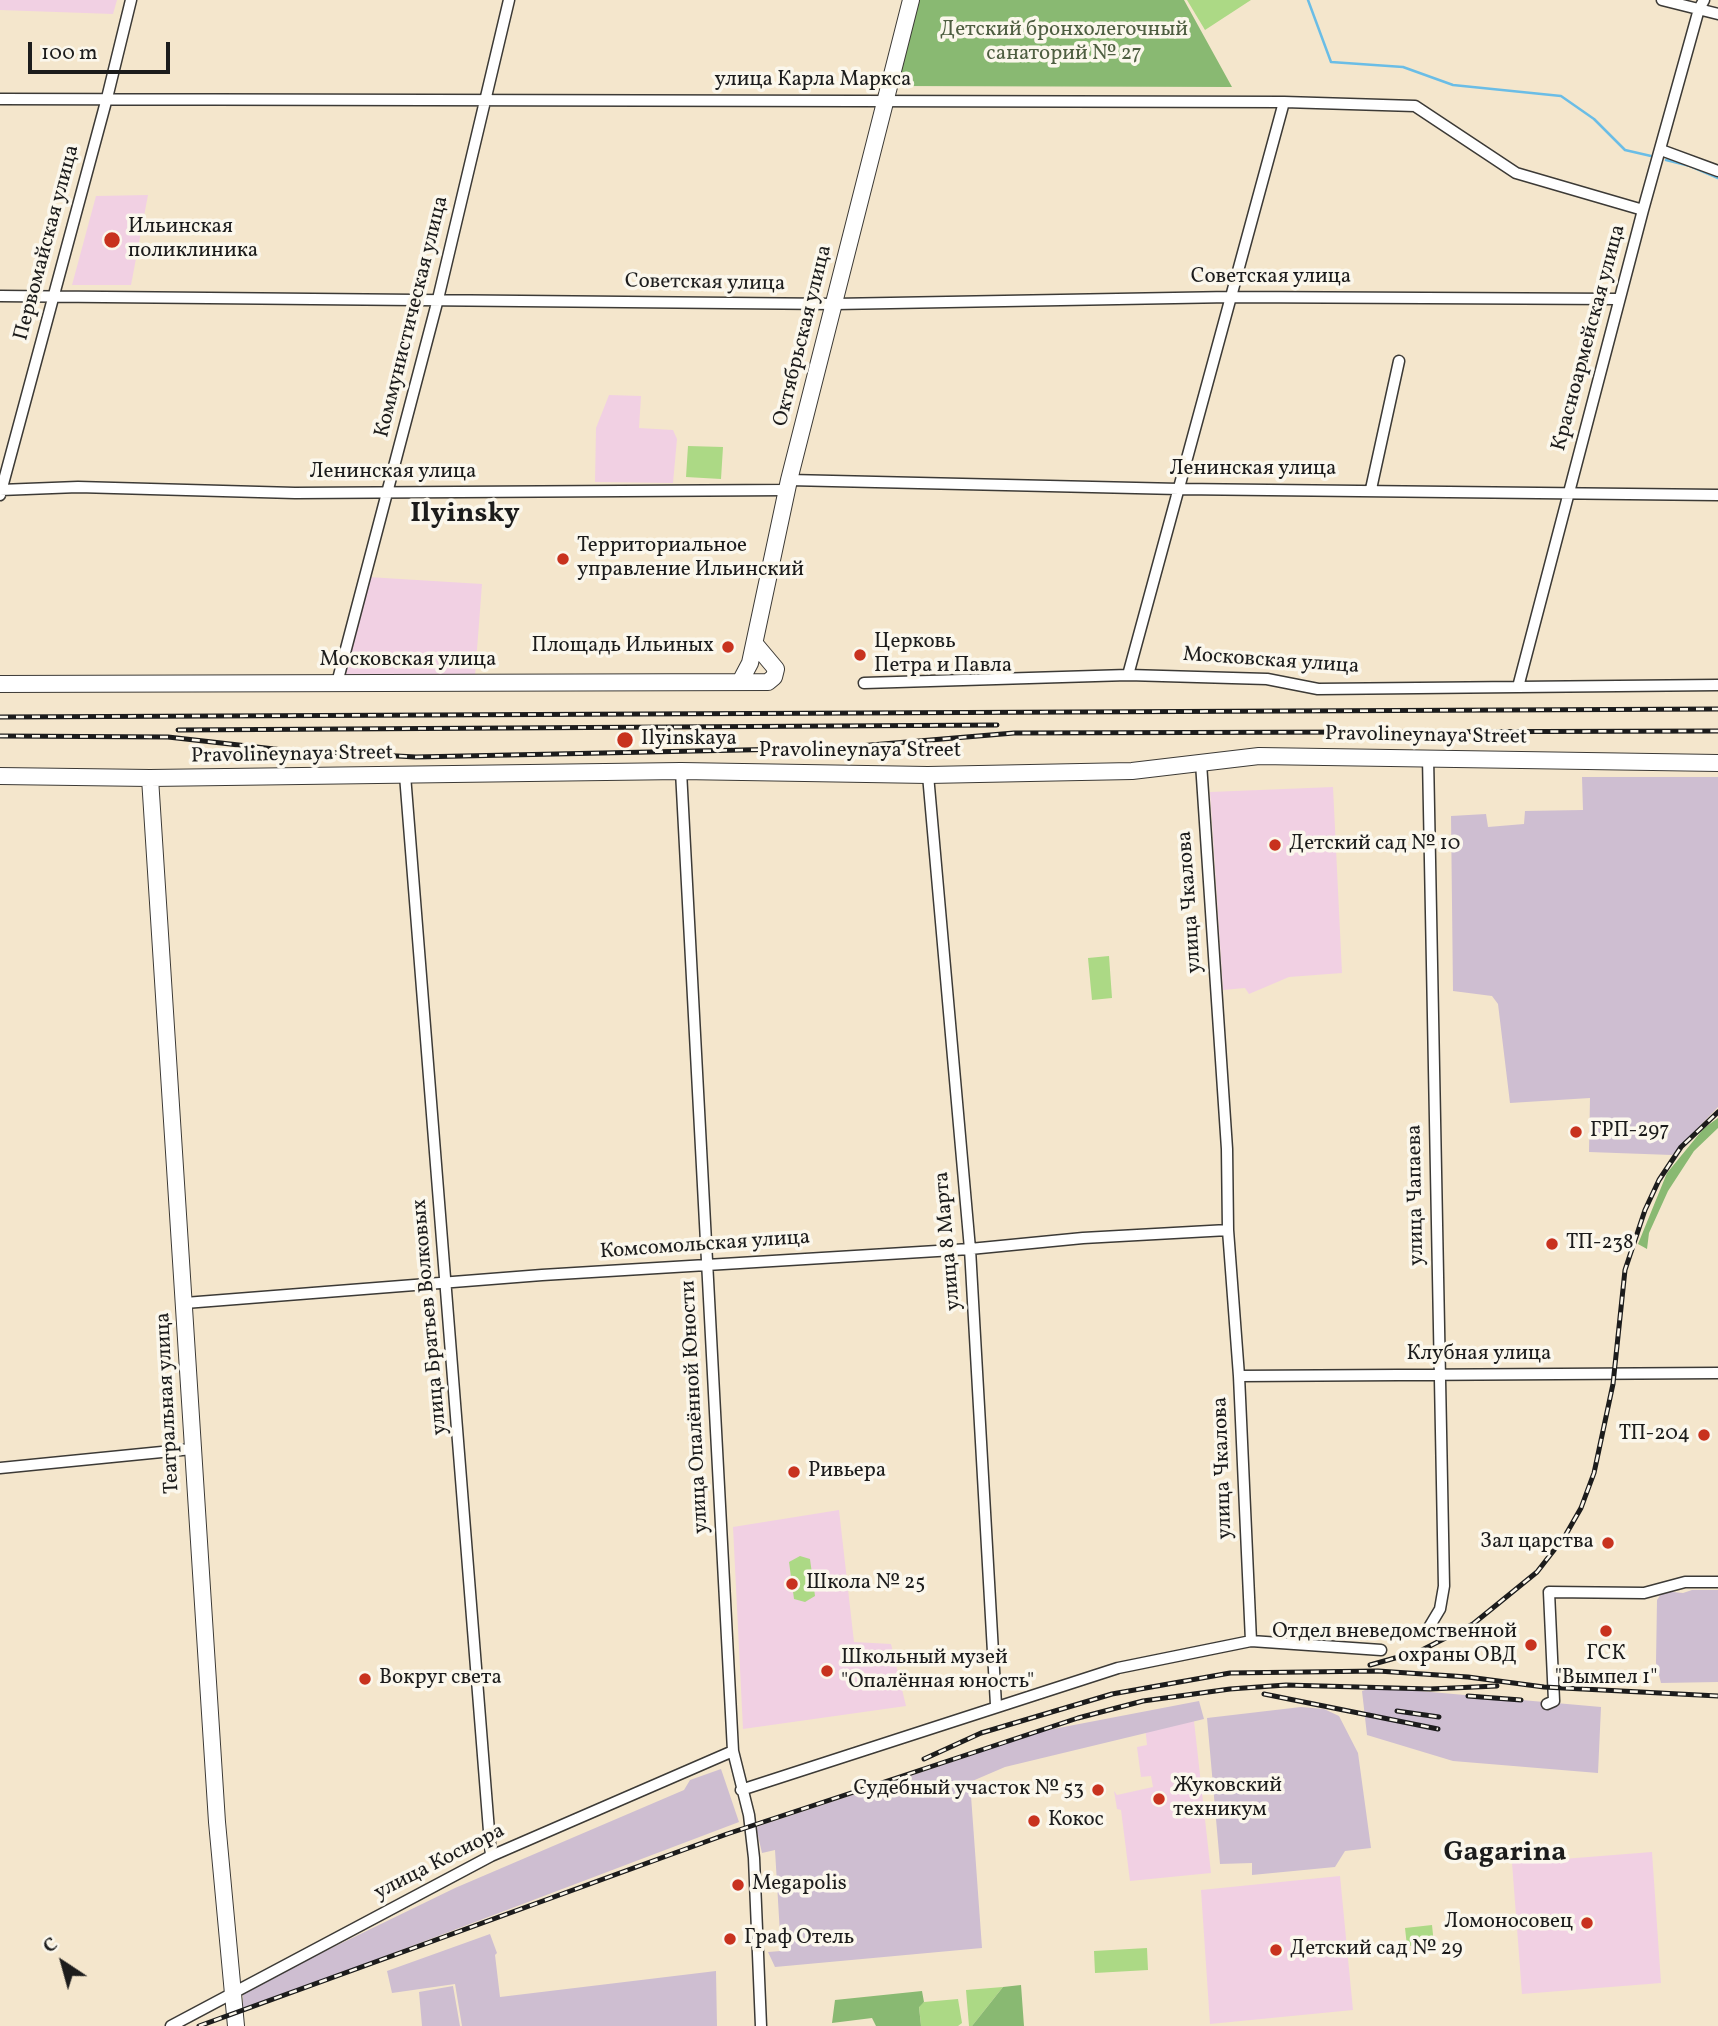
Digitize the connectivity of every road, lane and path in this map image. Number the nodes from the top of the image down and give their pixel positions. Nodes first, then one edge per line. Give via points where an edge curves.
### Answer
1 (131, 0) edge
2 (509, 0) edge
3 (911, 0) edge
4 (1662, 0) edge
5 (1702, 5) edge
6 (1718, 14) edge
7 (107, 97) junction
8 (0, 99) edge
9 (487, 101) junction
10 (886, 101) junction
11 (1284, 102) junction
12 (1661, 150) junction
13 (1718, 171) edge
14 (1643, 211) junction
15 (55, 294) junction
16 (0, 296) edge
17 (1231, 297) junction
18 (438, 299) junction
19 (1619, 299) junction
20 (834, 304) junction
21 (1399, 361) dead end
22 (788, 485) junction
23 (1179, 489) junction
24 (1371, 489) junction
25 (0, 492) edge
26 (388, 492) junction
27 (1570, 493) junction
28 (1718, 495) edge
29 (755, 644) junction
30 (1128, 675) junction
31 (338, 682) junction
32 (740, 682) junction
33 (864, 683) dead end
34 (0, 684) edge
35 (1718, 685) edge
36 (1518, 687) junction
37 (1428, 757) junction
38 (1201, 763) junction
39 (1718, 763) edge
40 (681, 771) junction
41 (405, 775) junction
42 (928, 775) junction
43 (0, 776) edge
44 (150, 778) junction
45 (1228, 1230) junction
46 (970, 1249) junction
47 (708, 1265) junction
48 (447, 1282) junction
49 (184, 1303) junction
50 (1718, 1373) edge
51 (1440, 1375) junction
52 (1240, 1376) junction
53 (192, 1449) junction
54 (0, 1468) edge
55 (1718, 1582) edge
56 (1428, 1629) dead end
57 (1251, 1640) junction
58 (1381, 1650) dead end
59 (1547, 1704) dead end
60 (996, 1705) junction
61 (733, 1751) junction
62 (741, 1790) junction
63 (491, 1856) junction
64 (233, 1994) junction
65 (171, 2026) edge
66 (236, 2026) edge
67 (761, 2026) edge

1 - 7 street, Первомайская улица
2 - 9 street, Коммунистическая улица
3 - 10 main road, Октябрьская улица
4 - 5 street
5 - 6 street
5 - 12 street, Красноармейская улица
7 - 8 street, улица Карла Маркса
7 - 9 street, улица Карла Маркса
7 - 15 street, Первомайская улица
9 - 10 street, улица Карла Маркса
9 - 18 street, Коммунистическая улица
10 - 11 street, улица Карла Маркса
10 - 20 main road, Октябрьская улица
11 - 14 street, улица Карла Маркса via 1415,106 1516,173
11 - 17 street
12 - 13 street
12 - 14 street, Красноармейская улица
14 - 19 street, Красноармейская улица
15 - 16 street, Советская улица
15 - 18 street, Советская улица
15 - 25 street, Первомайская улица
17 - 19 street, Советская улица
17 - 20 street, Советская улица
17 - 23 street
18 - 20 street, Советская улица
18 - 26 street, Коммунистическая улица
19 - 27 street, Красноармейская улица
20 - 22 main road, Октябрьская улица
21 - 24 street
22 - 23 street, Ленинская улица
22 - 26 street, Ленинская улица
22 - 29 main road, Октябрьская улица
23 - 24 street, Ленинская улица
23 - 30 street
24 - 27 street, Ленинская улица
25 - 26 street, Ленинская улица via 78,487
26 - 31 street, Коммунистическая улица
27 - 28 street, Ленинская улица
27 - 36 street, Красноармейская улица
29 - 32 main road, Октябрьская улица
29 - 32 main road, Московская улица via 774,665 774,677 768,682
30 - 33 street, Московская улица
30 - 36 street, Московская улица via 1267,679 1318,689
31 - 32 main road, Московская улица
31 - 34 main road, Московская улица
35 - 36 street, Московская улица
37 - 38 main road, Pravolineynaya Street via 1259,757
37 - 39 main road, Pravolineynaya Street
37 - 51 street, улица Чапаева
38 - 42 main road, Pravolineynaya Street via 1132,771
38 - 45 street, улица Чкалова via 1227,1149
40 - 41 main road, Pravolineynaya Street
40 - 42 main road, Pravolineynaya Street
40 - 47 street, улица Опалённой Юности
41 - 44 main road, Pravolineynaya Street
41 - 48 street, улица Братьев Волковых
42 - 46 street, улица 8 Марта
43 - 44 main road, Pravolineynaya Street
44 - 49 main road, Театральная улица
45 - 46 street, Комсомольская улица
45 - 52 street, улица Чкалова
46 - 47 street, Комсомольская улица
46 - 60 street, улица 8 Марта
47 - 48 street, Комсомольская улица
47 - 61 street, улица Опалённой Юности
48 - 49 street, Комсомольская улица
48 - 63 street, улица Братьев Волковых
49 - 53 main road, Театральная улица
50 - 51 street, Клубная улица
51 - 52 street, Клубная улица
51 - 56 street, улица Чапаева via 1444,1588 1440,1609
52 - 57 street, улица Чкалова
53 - 54 street
53 - 64 main road, Театральная улица
55 - 59 street via 1644,1592 1549,1592 1554,1701
57 - 58 street
57 - 60 street via 1118,1668
60 - 62 street
61 - 62 street, улица Опалённой Юности
61 - 63 street, улица Косиора
62 - 67 street, улица Опалённой Юности via 754,1858
63 - 64 street, улица Косиора
64 - 65 street, улица Косиора
64 - 66 main road, Театральная улица

